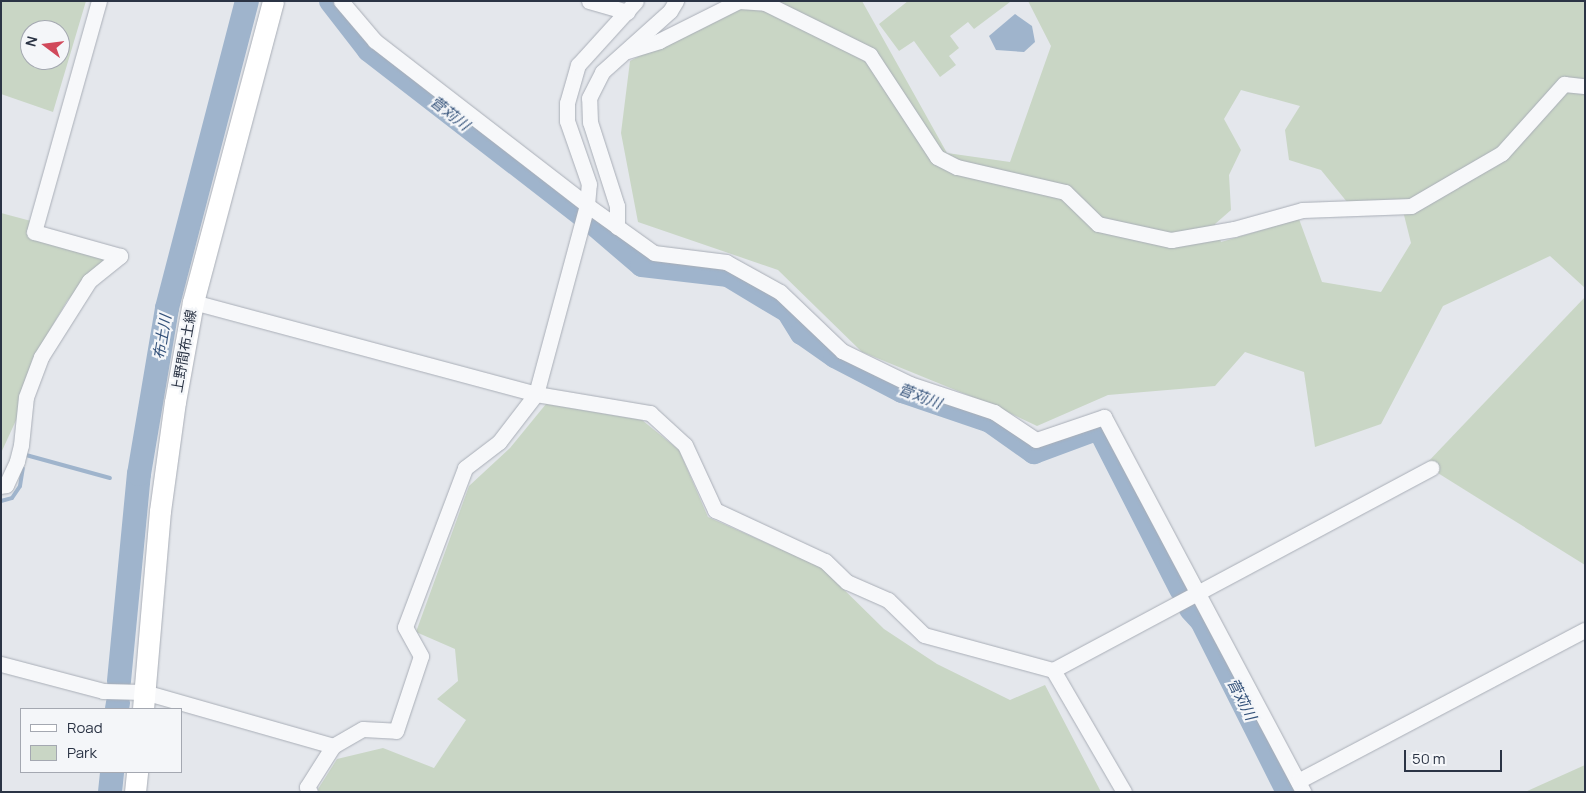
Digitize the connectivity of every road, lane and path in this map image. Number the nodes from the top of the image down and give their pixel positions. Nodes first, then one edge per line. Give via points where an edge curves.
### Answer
1 (98, 1) edge
2 (273, 1) edge
3 (340, 1) edge
4 (589, 1) edge
5 (676, 1) edge
6 (632, 7) edge
7 (627, 51) junction
8 (1585, 86) edge
9 (587, 205) junction
10 (617, 227) junction
11 (193, 302) junction
12 (536, 394) junction
13 (1432, 468) dead end
14 (1, 486) edge
15 (1196, 592) junction
16 (1585, 630) edge
17 (1, 664) edge
18 (1054, 670) junction
19 (144, 701) edge
20 (173, 708) edge
21 (182, 710) edge
22 (333, 746) junction
23 (137, 773) edge
24 (1300, 786) edge
25 (135, 792) edge
26 (310, 792) edge
27 (1124, 792) edge

1 - 14 street via 34,232 120,256 89,281 41,357 26,397 17,462 6,485
2 - 11 main road, 上野間布土線
3 - 9 street via 375,41
4 - 6 street
5 - 7 street via 670,11
6 - 9 street via 578,65 567,103 567,121 589,184
7 - 8 street via 659,41 739,1 765,2 870,55 937,157 957,167 1064,192 1098,224 1171,240 1234,229 1302,210 1411,206 1502,153 1564,84
7 - 10 street via 602,72 589,98 590,122 617,206
9 - 10 street
9 - 12 street
10 - 15 street via 654,252 726,262 780,292 842,351 910,384 994,412 1036,440 1104,417
11 - 12 street
11 - 19 main road, 上野間布土線 via 160,511
12 - 18 street via 650,412 685,445 715,510 825,561 846,582 888,600 924,635
12 - 22 street via 499,442 465,468 405,627 420,656 396,731 364,729
13 - 15 street
15 - 18 street
15 - 24 street
16 - 24 street
17 - 19 street
18 - 27 street
19 - 20 street
21 - 22 street
22 - 26 street via 307,787
23 - 25 main road

